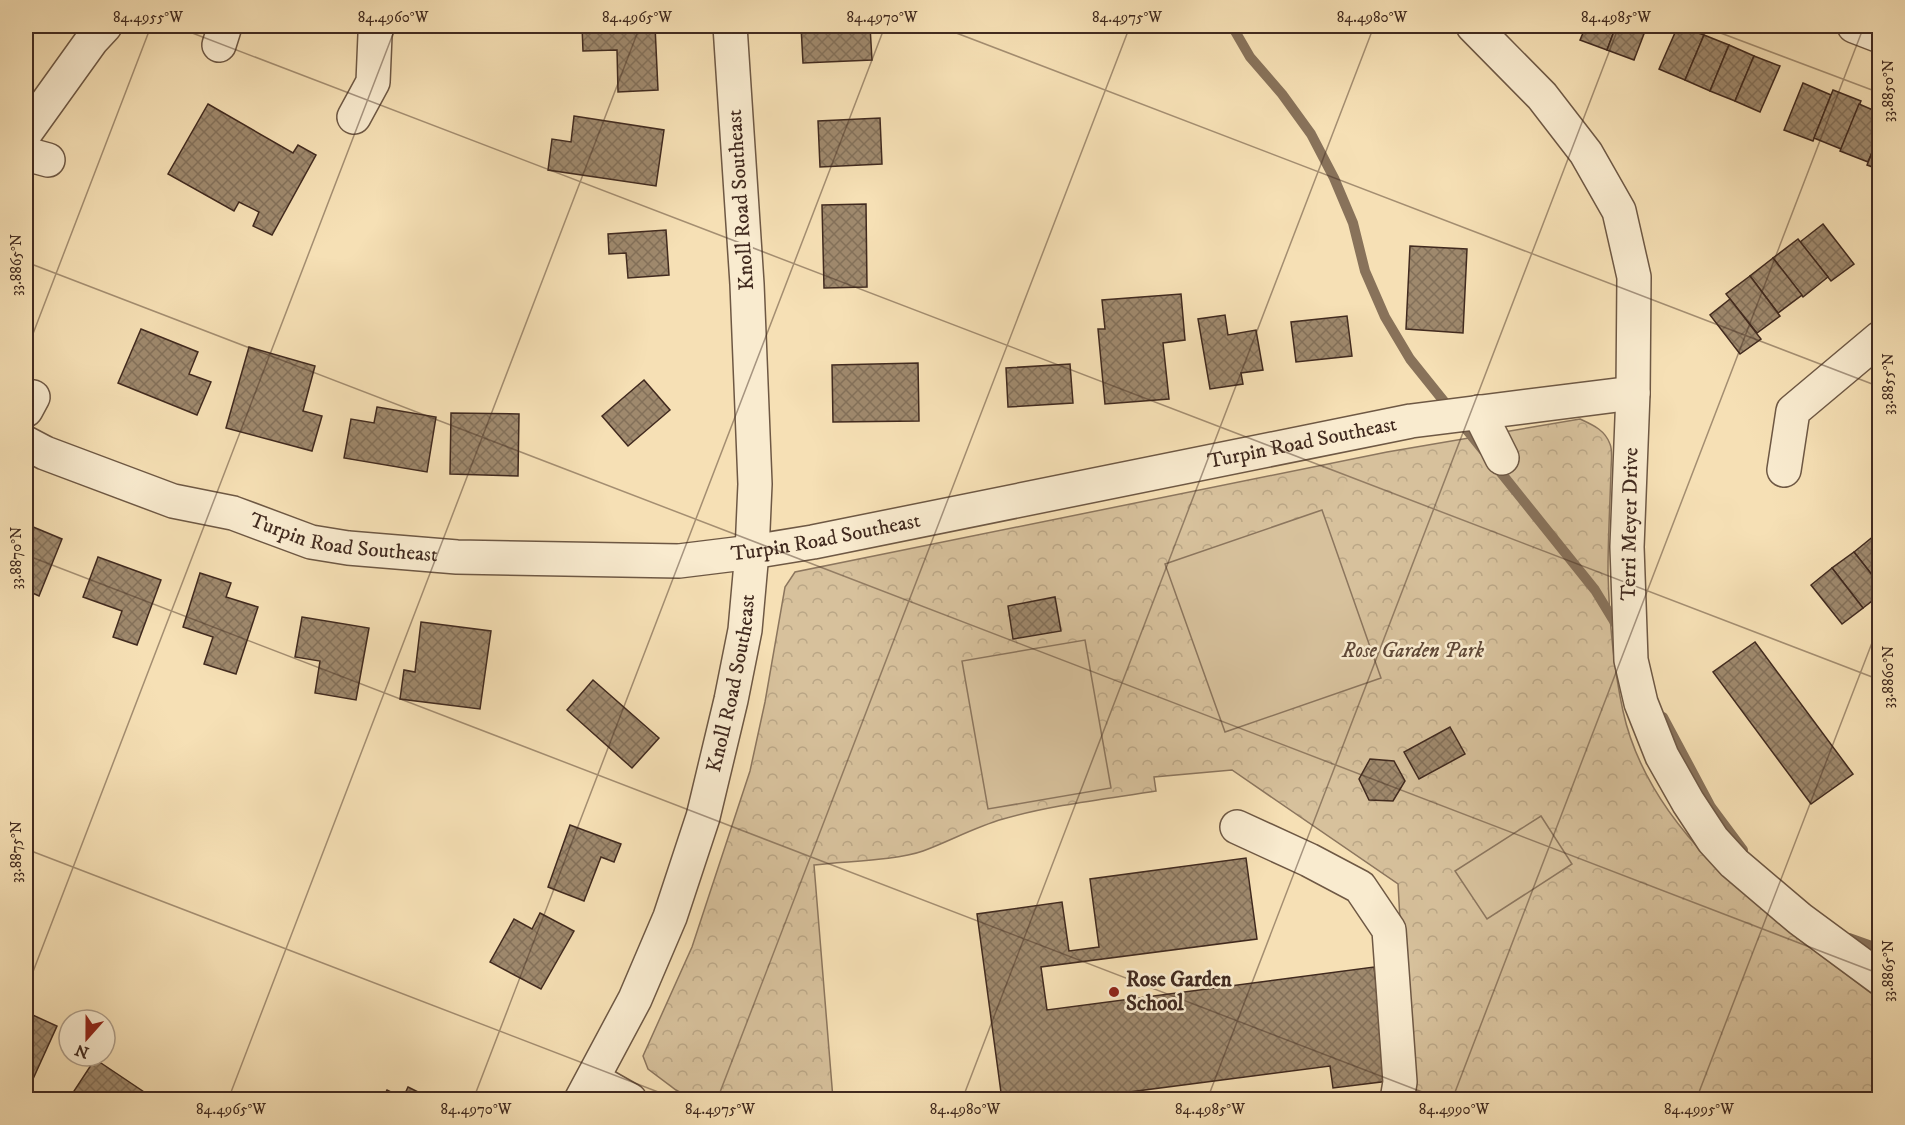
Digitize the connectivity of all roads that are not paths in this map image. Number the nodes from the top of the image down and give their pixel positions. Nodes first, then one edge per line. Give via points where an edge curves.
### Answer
1 (105, 26) edge
2 (730, 26) edge
3 (1473, 26) edge
4 (1854, 26) edge
5 (376, 30) edge
6 (1880, 36) edge
7 (354, 117) dead end
8 (26, 132) edge
9 (1880, 338) edge
10 (1633, 393) junction
11 (1479, 412) junction
12 (26, 443) edge
13 (1502, 458) dead end
14 (1784, 470) dead end
15 (752, 552) junction
16 (1237, 827) dead end
17 (1880, 978) edge
18 (587, 1089) edge
19 (630, 1100) edge
20 (1396, 1100) edge

1 - 8 street
2 - 15 street, Knoll Road Southeast via 755,484
3 - 10 street, Terri Meyer Drive via 1542,96 1586,153 1619,211 1634,277
4 - 6 street
5 - 7 street via 373,82
9 - 14 street via 1793,411
10 - 11 street, Turpin Road Southeast
10 - 17 street, Terri Meyer Drive via 1627,548 1631,660 1641,703 1662,756 1713,840 1734,863
11 - 13 street
11 - 15 street, Turpin Road Southeast via 1399,423
12 - 15 street, Turpin Road Southeast via 173,501 233,513 311,542 457,557 679,561
15 - 18 street, Knoll Road Southeast via 745,630 703,817 670,917 635,999
16 - 20 street via 1360,887 1389,930 1400,1082
18 - 19 street

